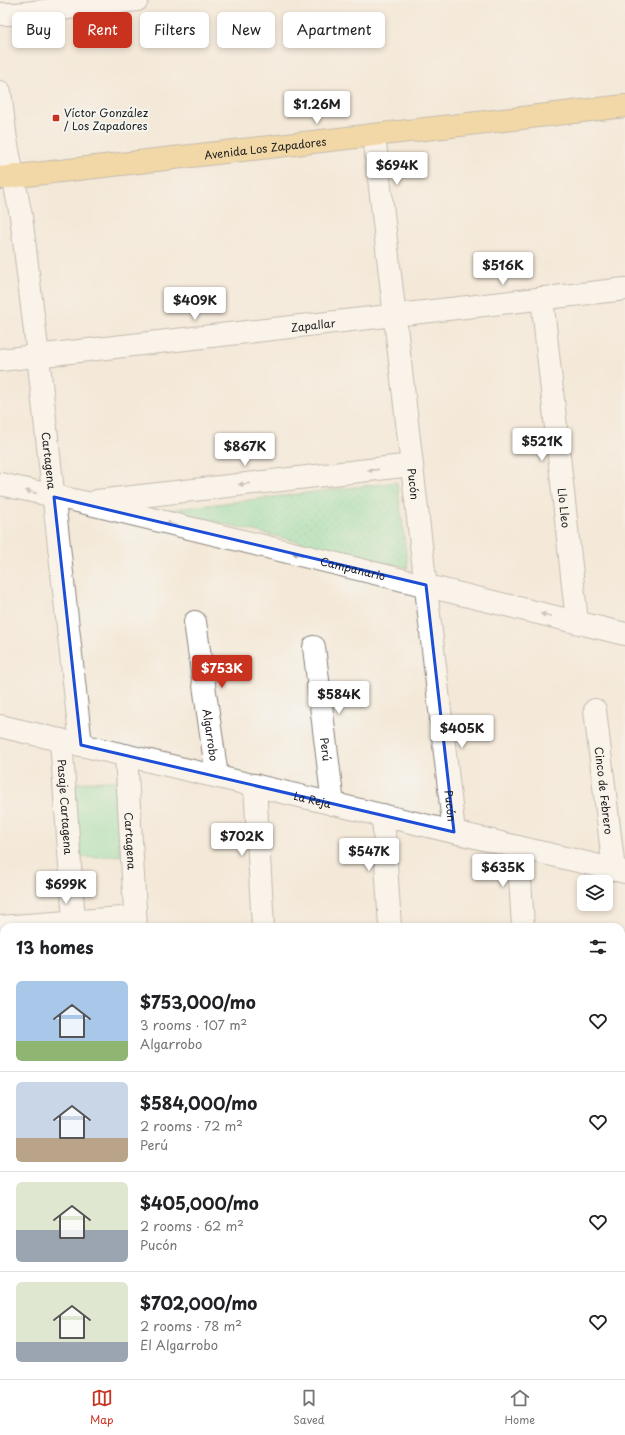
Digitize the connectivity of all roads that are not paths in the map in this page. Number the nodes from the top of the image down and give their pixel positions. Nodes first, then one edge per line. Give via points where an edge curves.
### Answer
1 (137, 0) edge
2 (0, 14) edge
3 (0, 92) edge
4 (625, 106) edge
5 (374, 135) junction
6 (6, 178) edge
7 (625, 289) edge
8 (542, 298) junction
9 (394, 315) junction
10 (38, 356) junction
11 (0, 360) edge
12 (412, 465) junction
13 (0, 484) edge
14 (54, 497) junction
15 (82, 502) junction
16 (426, 585) junction
17 (196, 622) dead end
18 (577, 622) junction
19 (625, 634) edge
20 (314, 647) dead end
21 (595, 710) dead end
22 (0, 726) edge
23 (71, 742) junction
24 (126, 755) junction
25 (217, 776) junction
26 (254, 785) junction
27 (333, 804) junction
28 (383, 815) junction
29 (454, 832) junction
30 (518, 847) junction
31 (619, 871) edge
32 (74, 921) junction
33 (135, 922) edge
34 (49, 923) edge
35 (263, 923) edge
36 (390, 923) edge
37 (522, 923) edge

1 - 2 street
3 - 6 street, Cartagena via 6,140
4 - 5 main road, Avenida Los Zapadores
5 - 6 main road, Avenida Los Zapadores
5 - 9 street, Pucón
6 - 10 street, Cartagena via 21,216
7 - 8 street, Zapallar
8 - 9 street, Zapallar
8 - 18 street, Llo Lleo
9 - 10 street, Zapallar
9 - 12 street, Pucón
10 - 11 street, Zapallar
10 - 14 street, Cartagena
12 -> 15 street, Campanario
12 - 16 street, Pucón
14 -> 13 street, Campanario
14 - 15 street, Campanario
14 - 23 street, Cartagena
16 -> 15 street, Campanario
18 -> 16 street, Campanario
16 - 29 street, Pucón
17 - 25 street, Algarrobo
18 - 19 street, Campanario
20 - 27 street, Perú
21 - 31 street, Cinco de Febrero
22 - 23 street, La Reja
23 - 24 street, La Reja
23 - 32 street, Pasaje Cartagena
24 - 25 street, La Reja
24 - 33 street, Cartagena
25 - 26 street, La Reja
26 - 27 street, La Reja
26 - 35 street
27 - 28 street, La Reja
28 - 29 street, La Reja
28 - 36 street
29 - 30 street, La Reja
30 - 31 street, La Reja
30 - 37 street
32 - 33 street
32 - 34 street

